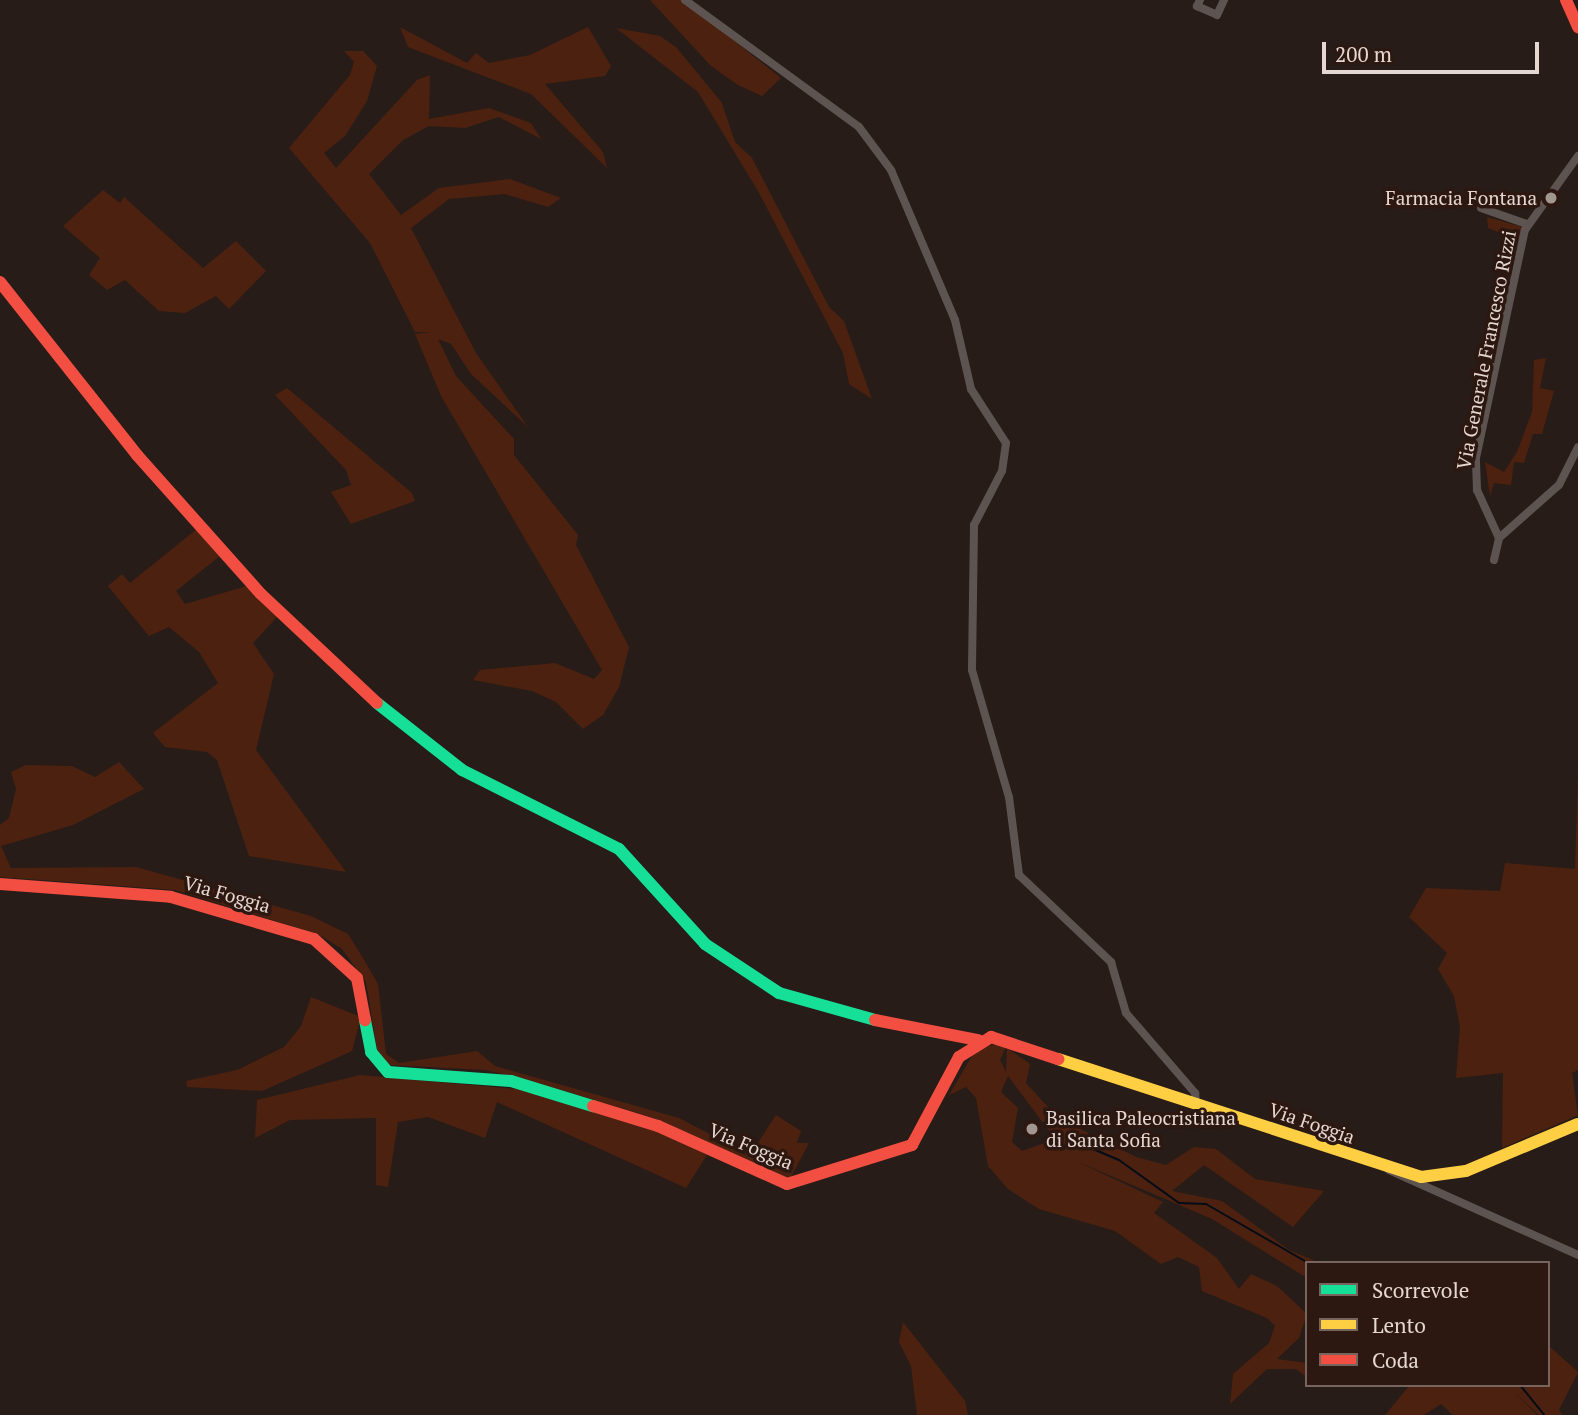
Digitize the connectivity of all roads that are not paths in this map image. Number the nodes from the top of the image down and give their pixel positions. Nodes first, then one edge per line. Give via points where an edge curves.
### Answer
1 (685, 0) edge
2 (1200, 0) edge
3 (1224, 0) edge
4 (1566, 0) edge
5 (1578, 27) edge
6 (1578, 156) edge
7 (1481, 208) dead end
8 (1527, 224) junction
9 (0, 282) edge
10 (1578, 450) edge
11 (1499, 538) junction
12 (1494, 561) dead end
13 (0, 884) edge
14 (958, 1045) junction
15 (1196, 1103) junction
16 (1578, 1124) edge
17 (1388, 1169) junction
18 (1578, 1255) edge

1 - 15 street via 859,127 891,170 955,320 971,389 1006,443 1002,471 974,525 972,670 1009,797 1019,875 1111,962 1126,1013 1195,1093
2 - 3 street via 1197,6 1217,15
4 - 5 main road
6 - 8 street, Via Generale Francesco Rizzi
7 - 8 street
8 - 11 street, Via Generale Francesco Rizzi via 1476,458 1476,490
9 - 14 main road via 137,456 261,594 356,687 462,770 619,849 705,944 750,978 813,1007 941,1034
10 - 11 street via 1559,485
11 - 12 street
13 - 14 main road, Via Foggia via 171,897 314,939 357,978 371,1052 388,1072 500,1078 658,1125 787,1184 912,1144 927,1126 955,1063
14 - 15 main road, Via Foggia via 1011,1040
15 - 17 main road, Via Foggia
16 - 17 main road, Via Foggia via 1466,1171 1421,1177
17 - 18 street

